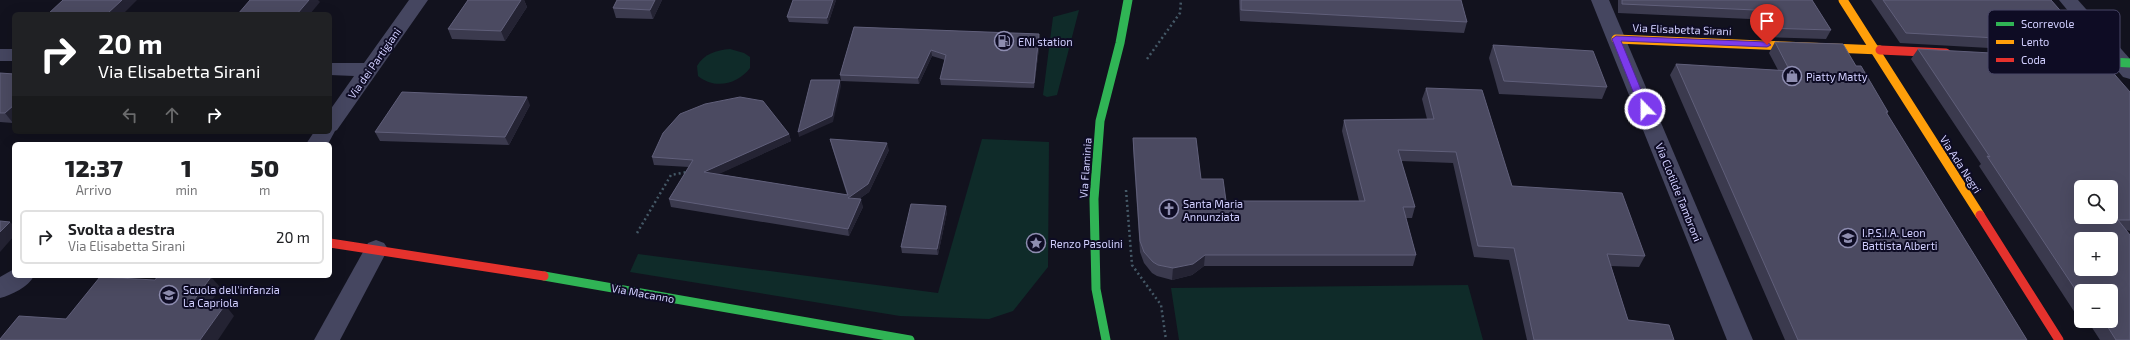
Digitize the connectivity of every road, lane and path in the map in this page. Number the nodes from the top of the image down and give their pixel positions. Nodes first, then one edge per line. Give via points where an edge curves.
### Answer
1 (419, 0) edge
2 (1128, 0) edge
3 (1181, 0) edge
4 (1600, 0) edge
5 (1843, 0) edge
6 (2068, 0) edge
7 (2077, 10) edge
8 (1616, 39) junction
9 (1872, 49) junction
10 (1958, 54) edge
11 (0, 55) edge
12 (12, 55) edge
13 (2120, 58) edge
14 (1144, 62) dead end
15 (2127, 66) edge
16 (332, 69) edge
17 (368, 70) junction
18 (332, 123) edge
19 (691, 171) edge
20 (1126, 182) dead end
21 (637, 233) dead end
22 (332, 243) edge
23 (376, 249) junction
24 (19, 278) edge
25 (0, 289) edge
26 (327, 340) edge
27 (910, 340) edge
28 (1106, 340) edge
29 (1166, 340) edge
30 (1740, 340) edge
31 (2059, 340) edge

1 - 17 street, Via dei Partigiani
2 - 28 street, Via Flaminia via 1120,44 1100,121 1094,199 1096,289
3 - 14 path via 1180,13
4 - 8 street, Via Clotilde Tambroni
5 - 9 street, Via Ada Negri
6 - 7 street
8 - 9 street, Via Elisabetta Sirani
8 - 30 street, Via Clotilde Tambroni
9 - 10 street, Via Elisabetta Sirani
9 - 31 street, Via Ada Negri
11 - 12 street
13 - 15 street
16 - 17 street
17 - 18 street, Via dei Partigiani
19 - 21 path via 671,175
20 - 29 path via 1132,265 1161,305
22 - 23 street, Via Macanno
23 - 26 street
23 - 27 street, Via Macanno via 564,279
24 - 25 street

